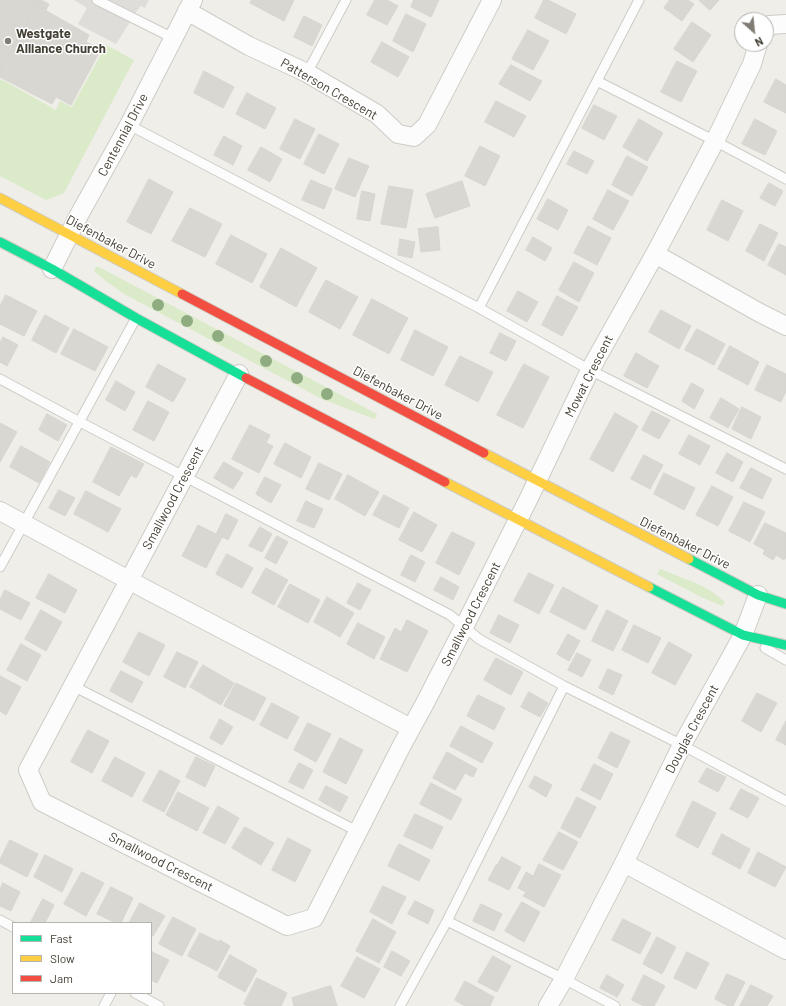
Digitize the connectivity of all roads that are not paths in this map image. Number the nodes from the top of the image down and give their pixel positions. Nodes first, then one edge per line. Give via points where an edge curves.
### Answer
1 (97, 0) edge
2 (346, 0) edge
3 (492, 0) edge
4 (639, 0) edge
5 (190, 6) edge
6 (786, 24) edge
7 (774, 25) edge
8 (173, 38) junction
9 (756, 52) edge
10 (307, 73) junction
11 (597, 82) junction
12 (129, 125) junction
13 (715, 141) junction
14 (786, 179) edge
15 (0, 198) edge
16 (69, 235) junction
17 (0, 242) edge
18 (655, 254) junction
19 (52, 269) junction
20 (480, 308) junction
21 (136, 318) junction
22 (786, 326) edge
23 (590, 370) junction
24 (239, 374) junction
25 (0, 379) edge
26 (80, 422) junction
27 (786, 469) edge
28 (184, 476) junction
29 (536, 481) junction
30 (528, 500) joint
31 (0, 511) edge
32 (518, 520) junction
33 (24, 524) junction
34 (0, 567) edge
35 (129, 580) junction
36 (758, 595) junction
37 (786, 604) edge
38 (464, 627) junction
39 (743, 635) junction
40 (786, 645) edge
41 (786, 660) edge
42 (73, 686) junction
43 (564, 686) junction
44 (411, 728) junction
45 (682, 745) junction
46 (786, 802) edge
47 (357, 831) junction
48 (624, 862) junction
49 (0, 920) edge
50 (447, 921) junction
51 (12, 926) edge
52 (786, 950) edge
53 (564, 979) junction
54 (110, 994) edge
55 (137, 994) edge
56 (104, 1006) edge
57 (159, 1006) edge
58 (400, 1006) edge
59 (548, 1006) edge
60 (615, 1006) edge

1 - 8 lane
2 - 10 lane
3 - 10 street, Patterson Crescent via 427,125 414,137 398,134 377,114
4 - 11 lane
5 - 8 street, Centennial Drive
5 - 10 street, Patterson Crescent via 249,46
6 - 7 street
8 - 12 street, Centennial Drive
9 - 13 street, Mowat Crescent
11 - 13 lane
11 - 20 lane
12 - 16 street, Centennial Drive
12 - 20 lane
13 - 14 lane
13 - 18 street, Mowat Crescent
15 - 16 street, Diefenbaker Drive
16 - 19 street, Centennial Drive
16 - 29 street, Diefenbaker Drive
17 - 19 street
18 - 22 street
18 - 23 street, Mowat Crescent
19 - 21 street
20 - 23 lane
21 - 24 street
21 - 26 lane
23 - 27 lane
23 - 29 street, Mowat Crescent
24 - 28 street, Smallwood Crescent
24 - 32 street
25 - 26 lane
26 - 28 lane
26 - 33 lane
28 - 35 street, Smallwood Crescent
28 - 38 lane via 450,615
29 - 30 street, Mowat Crescent
29 - 36 street, Diefenbaker Drive
30 - 32 street, Smallwood Crescent
31 - 33 street
32 - 38 street, Smallwood Crescent
32 - 39 street
33 - 34 lane
33 - 35 street
35 - 42 street, Smallwood Crescent
35 - 44 street
36 - 37 street, Diefenbaker Drive
36 - 39 street, Douglas Crescent
38 - 43 lane via 479,639
38 - 44 street, Smallwood Crescent
39 - 40 street
39 - 41 lane
39 - 45 street, Douglas Crescent
42 - 47 lane
42 - 47 street, Smallwood Crescent via 28,770 42,802 49,806 287,926 314,918
43 - 45 lane
43 - 50 lane
44 - 47 street, Smallwood Crescent
45 - 46 lane
45 - 48 street, Douglas Crescent
48 - 52 street
48 - 53 street, Douglas Crescent
49 - 51 lane
50 - 53 lane
50 - 58 lane
53 - 59 street, Douglas Crescent
53 - 60 lane
54 - 56 lane
55 - 57 lane

